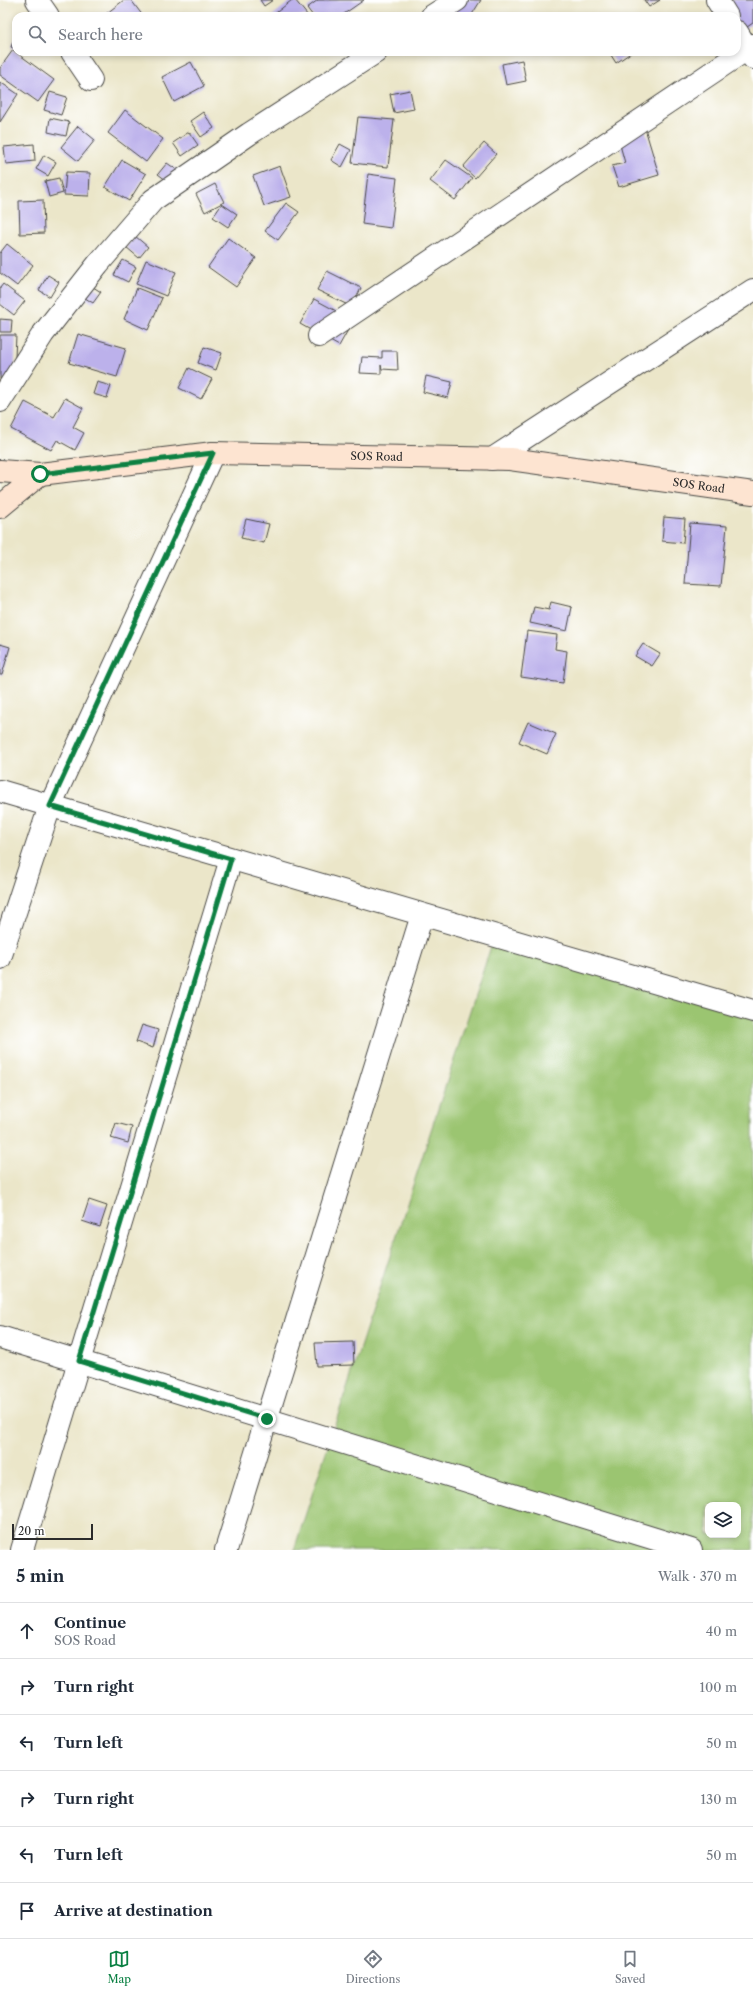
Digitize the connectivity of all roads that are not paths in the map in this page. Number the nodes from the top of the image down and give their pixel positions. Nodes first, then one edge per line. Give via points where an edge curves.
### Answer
1 (37, 0) edge
2 (457, 0) edge
3 (717, 0) edge
4 (45, 12) edge
5 (438, 12) edge
6 (724, 12) edge
7 (75, 56) edge
8 (370, 56) edge
9 (733, 56) edge
10 (91, 80) dead end
11 (753, 290) edge
12 (320, 336) dead end
13 (0, 402) edge
14 (213, 453) junction
15 (492, 459) junction
16 (0, 471) edge
17 (40, 474) junction
18 (753, 493) edge
19 (0, 507) edge
20 (0, 791) edge
21 (50, 806) junction
22 (231, 859) junction
23 (422, 914) junction
24 (0, 958) edge
25 (753, 1011) edge
26 (0, 1337) edge
27 (79, 1361) junction
28 (267, 1419) junction
29 (22, 1550) edge
30 (226, 1550) edge
31 (691, 1550) edge

1 - 4 street
2 - 5 street
3 - 6 street
7 - 10 street
8 - 13 street via 153,200 98,264 44,334
9 - 12 street
11 - 15 street
14 - 15 street, SOS Road
14 - 17 street, SOS Road
14 - 21 street
15 - 18 street, SOS Road via 510,459
16 - 17 street, SOS Road
17 - 19 street
20 - 21 street
21 - 22 street
21 - 24 street
22 - 23 street
22 - 27 street
23 - 25 street
23 - 28 street
26 - 27 street
27 - 28 street
27 - 29 street
28 - 30 street
28 - 31 street

